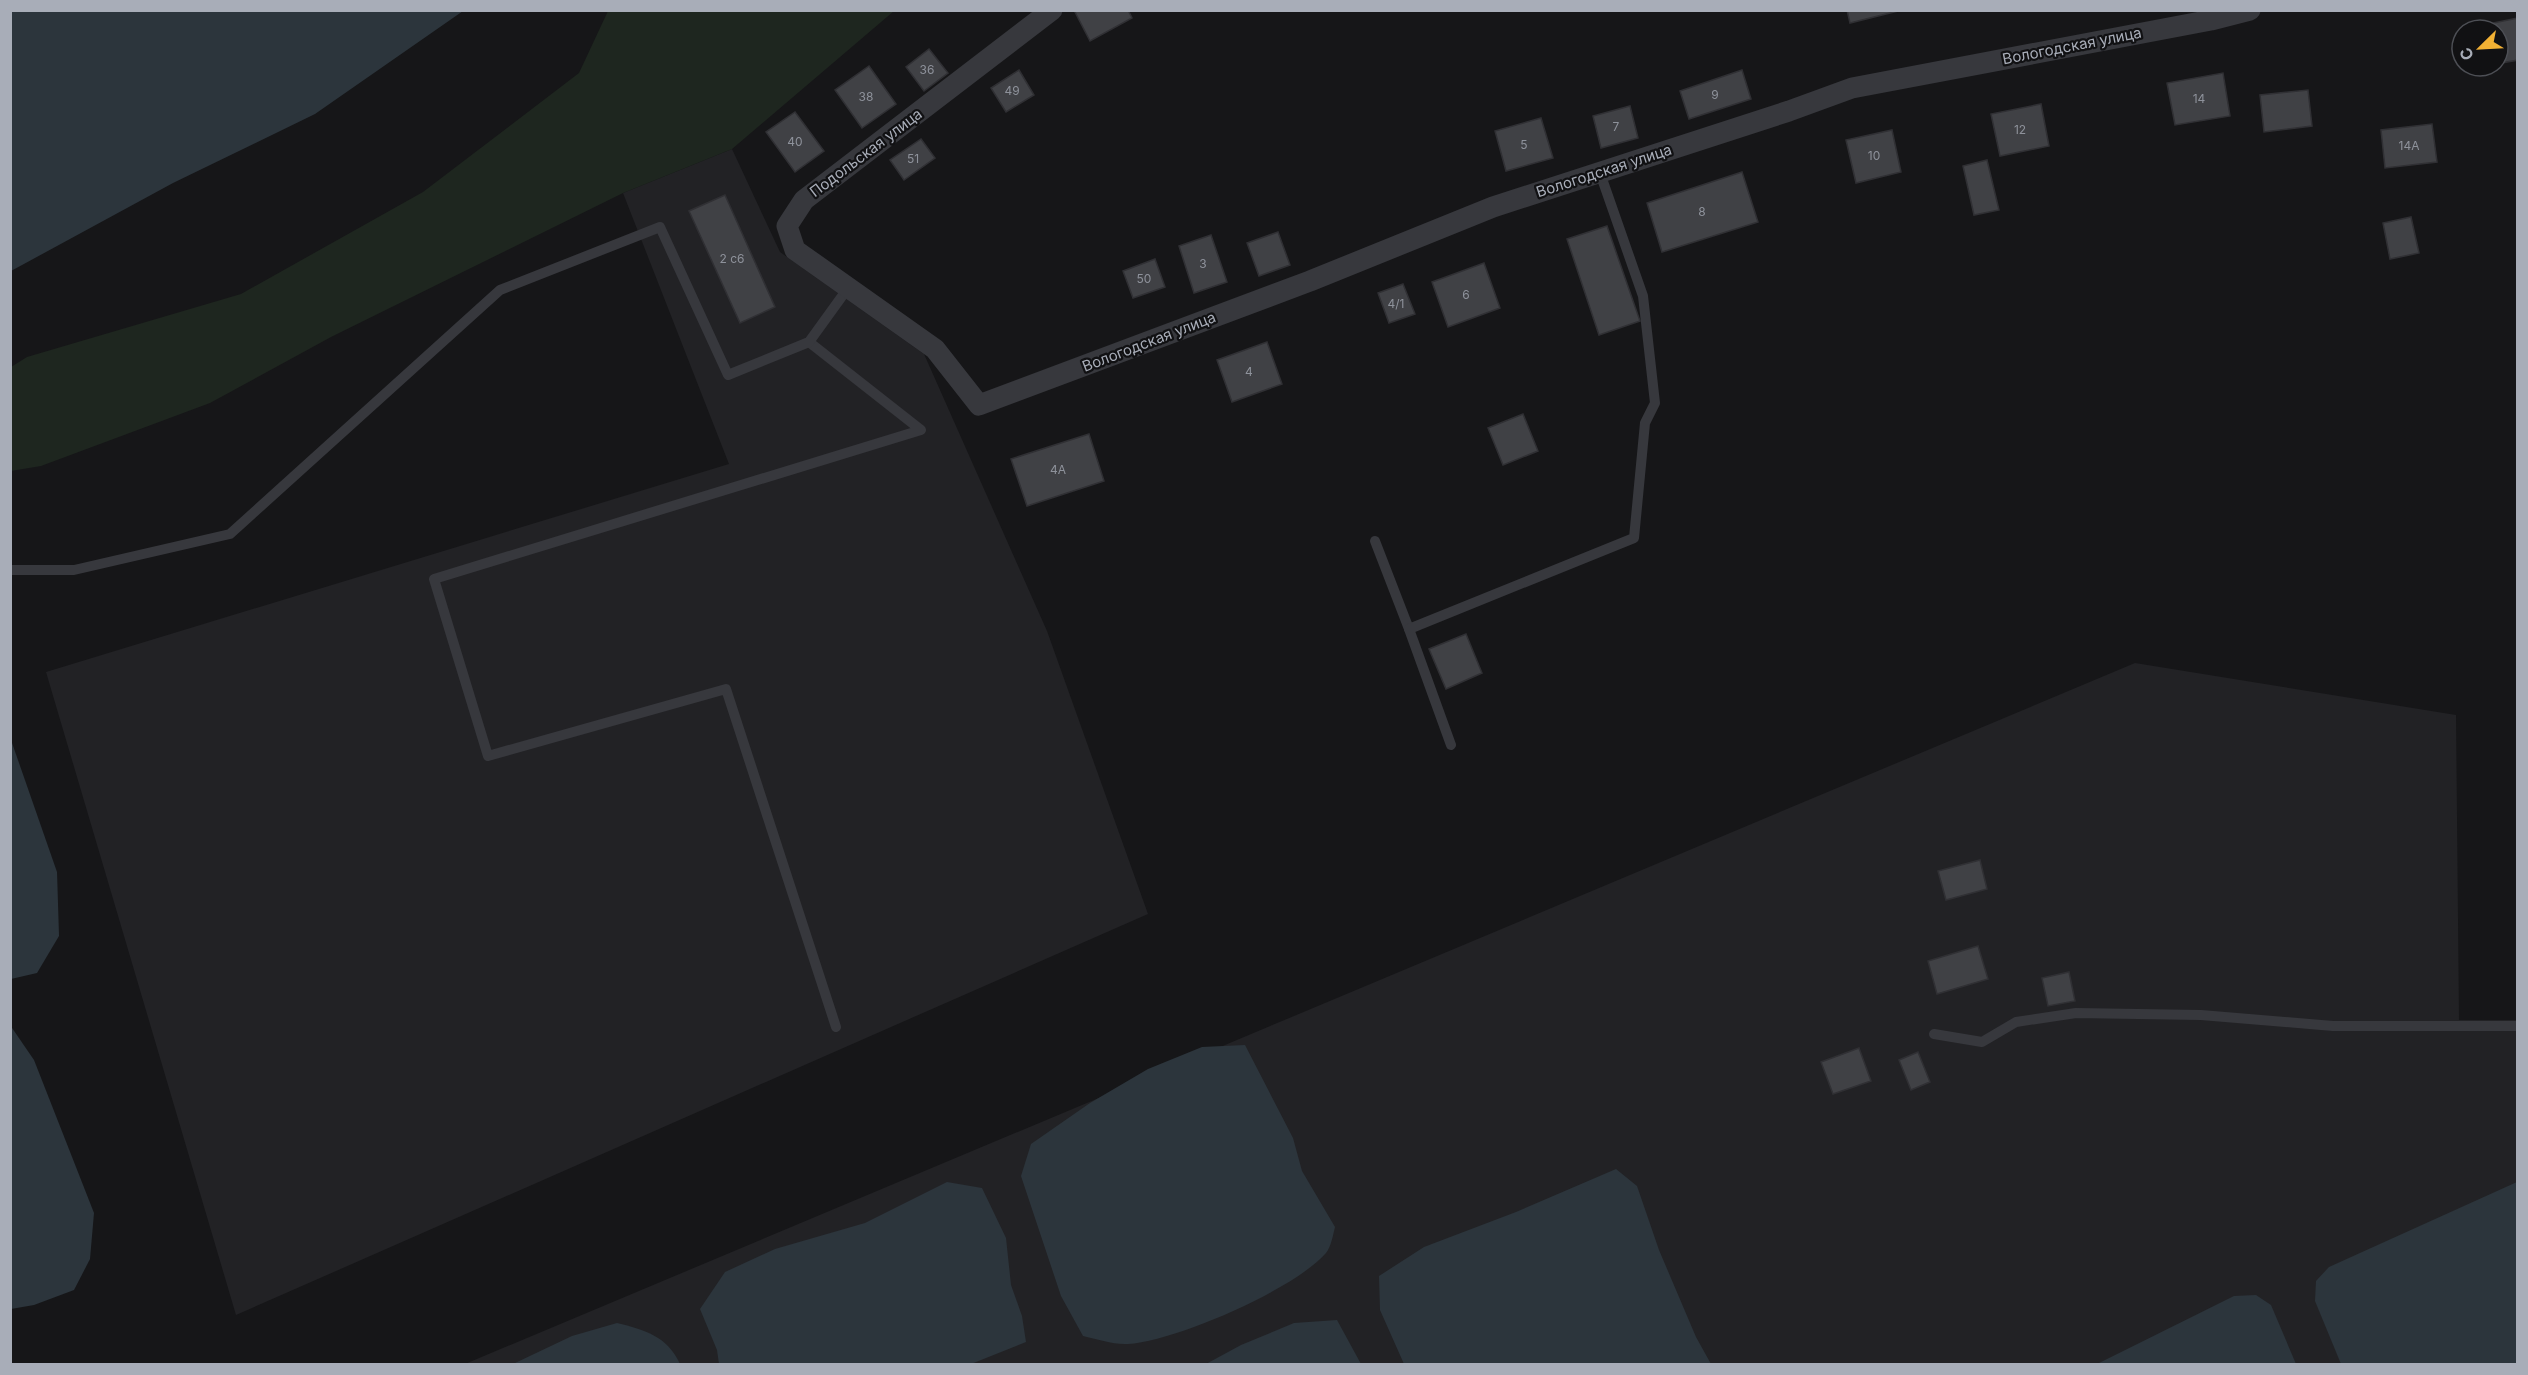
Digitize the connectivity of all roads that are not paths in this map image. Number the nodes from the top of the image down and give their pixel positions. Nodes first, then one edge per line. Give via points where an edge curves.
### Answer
1 (1052, 10) edge
2 (2250, 10) edge
3 (2210, 15) edge
4 (1600, 173) junction
5 (848, 288) junction
6 (809, 342) junction
7 (979, 405) joint
8 (1376, 541) dead end
9 (10, 570) edge
10 (1409, 629) junction
11 (1450, 745) dead end
12 (2517, 1026) edge
13 (836, 1027) dead end
14 (1934, 1034) dead end

1 - 5 street, Подольская улица via 804,200 787,226 795,250
2 - 3 street, Вологодская улица
3 - 4 street, Вологодская улица via 1852,88
4 - 7 street, Вологодская улица via 1493,207 1310,281
4 - 10 lane via 1643,296 1655,403 1645,423 1634,538
5 - 6 lane
5 - 7 street, Подольская улица via 935,350
6 - 9 lane via 728,375 660,227 500,290 230,534 74,570
6 - 13 lane via 921,430 434,579 488,756 726,689
8 - 10 lane
10 - 11 lane
12 - 14 lane via 2333,1026 2201,1015 2076,1013 2016,1022 1982,1042

